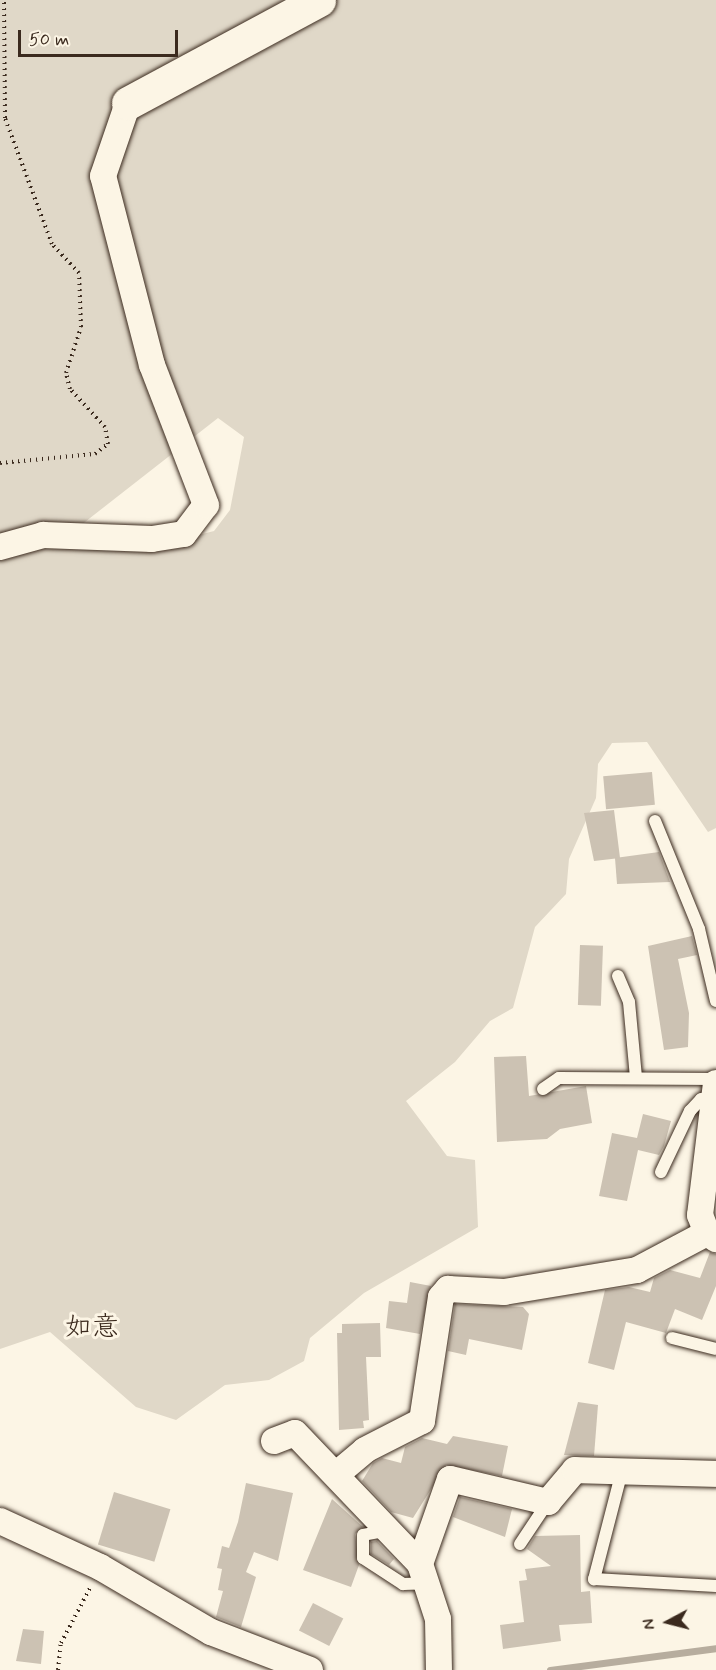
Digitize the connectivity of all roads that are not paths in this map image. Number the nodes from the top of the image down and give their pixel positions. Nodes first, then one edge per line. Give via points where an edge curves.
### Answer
1 (320, 0) edge
2 (128, 104) joint
3 (0, 547) edge
4 (655, 821) dead end
5 (618, 976) dead end
6 (716, 1001) edge
7 (636, 1078) junction
8 (716, 1086) edge
9 (543, 1089) dead end
10 (661, 1172) dead end
11 (712, 1236) edge
12 (672, 1338) dead end
13 (716, 1348) edge
14 (274, 1441) dead end
15 (622, 1471) junction
16 (338, 1473) junction
17 (716, 1474) edge
18 (548, 1502) junction
19 (0, 1521) edge
20 (391, 1530) junction
21 (520, 1544) dead end
22 (424, 1574) junction
23 (716, 1586) edge
24 (310, 1670) edge
25 (439, 1670) edge

1 - 2 street
2 - 3 street via 110,144 105,185 152,364 206,505 184,534 152,540 43,535
4 - 6 lane via 699,929
5 - 7 lane via 629,1002
7 - 8 lane
7 - 9 lane via 559,1078
8 - 10 lane via 690,1112
8 - 11 street via 700,1215
11 - 16 street via 637,1270 504,1292 448,1289 441,1297 422,1421 364,1450
12 - 13 lane
14 - 16 street via 295,1433
15 - 17 street
15 - 18 street via 575,1470
15 - 23 lane via 594,1578
16 - 20 street
18 - 21 lane
18 - 22 street via 450,1479
19 - 24 street via 100,1567 211,1632
20 - 22 street
20 - 22 lane via 363,1535 363,1558 403,1584
22 - 25 street via 442,1643

